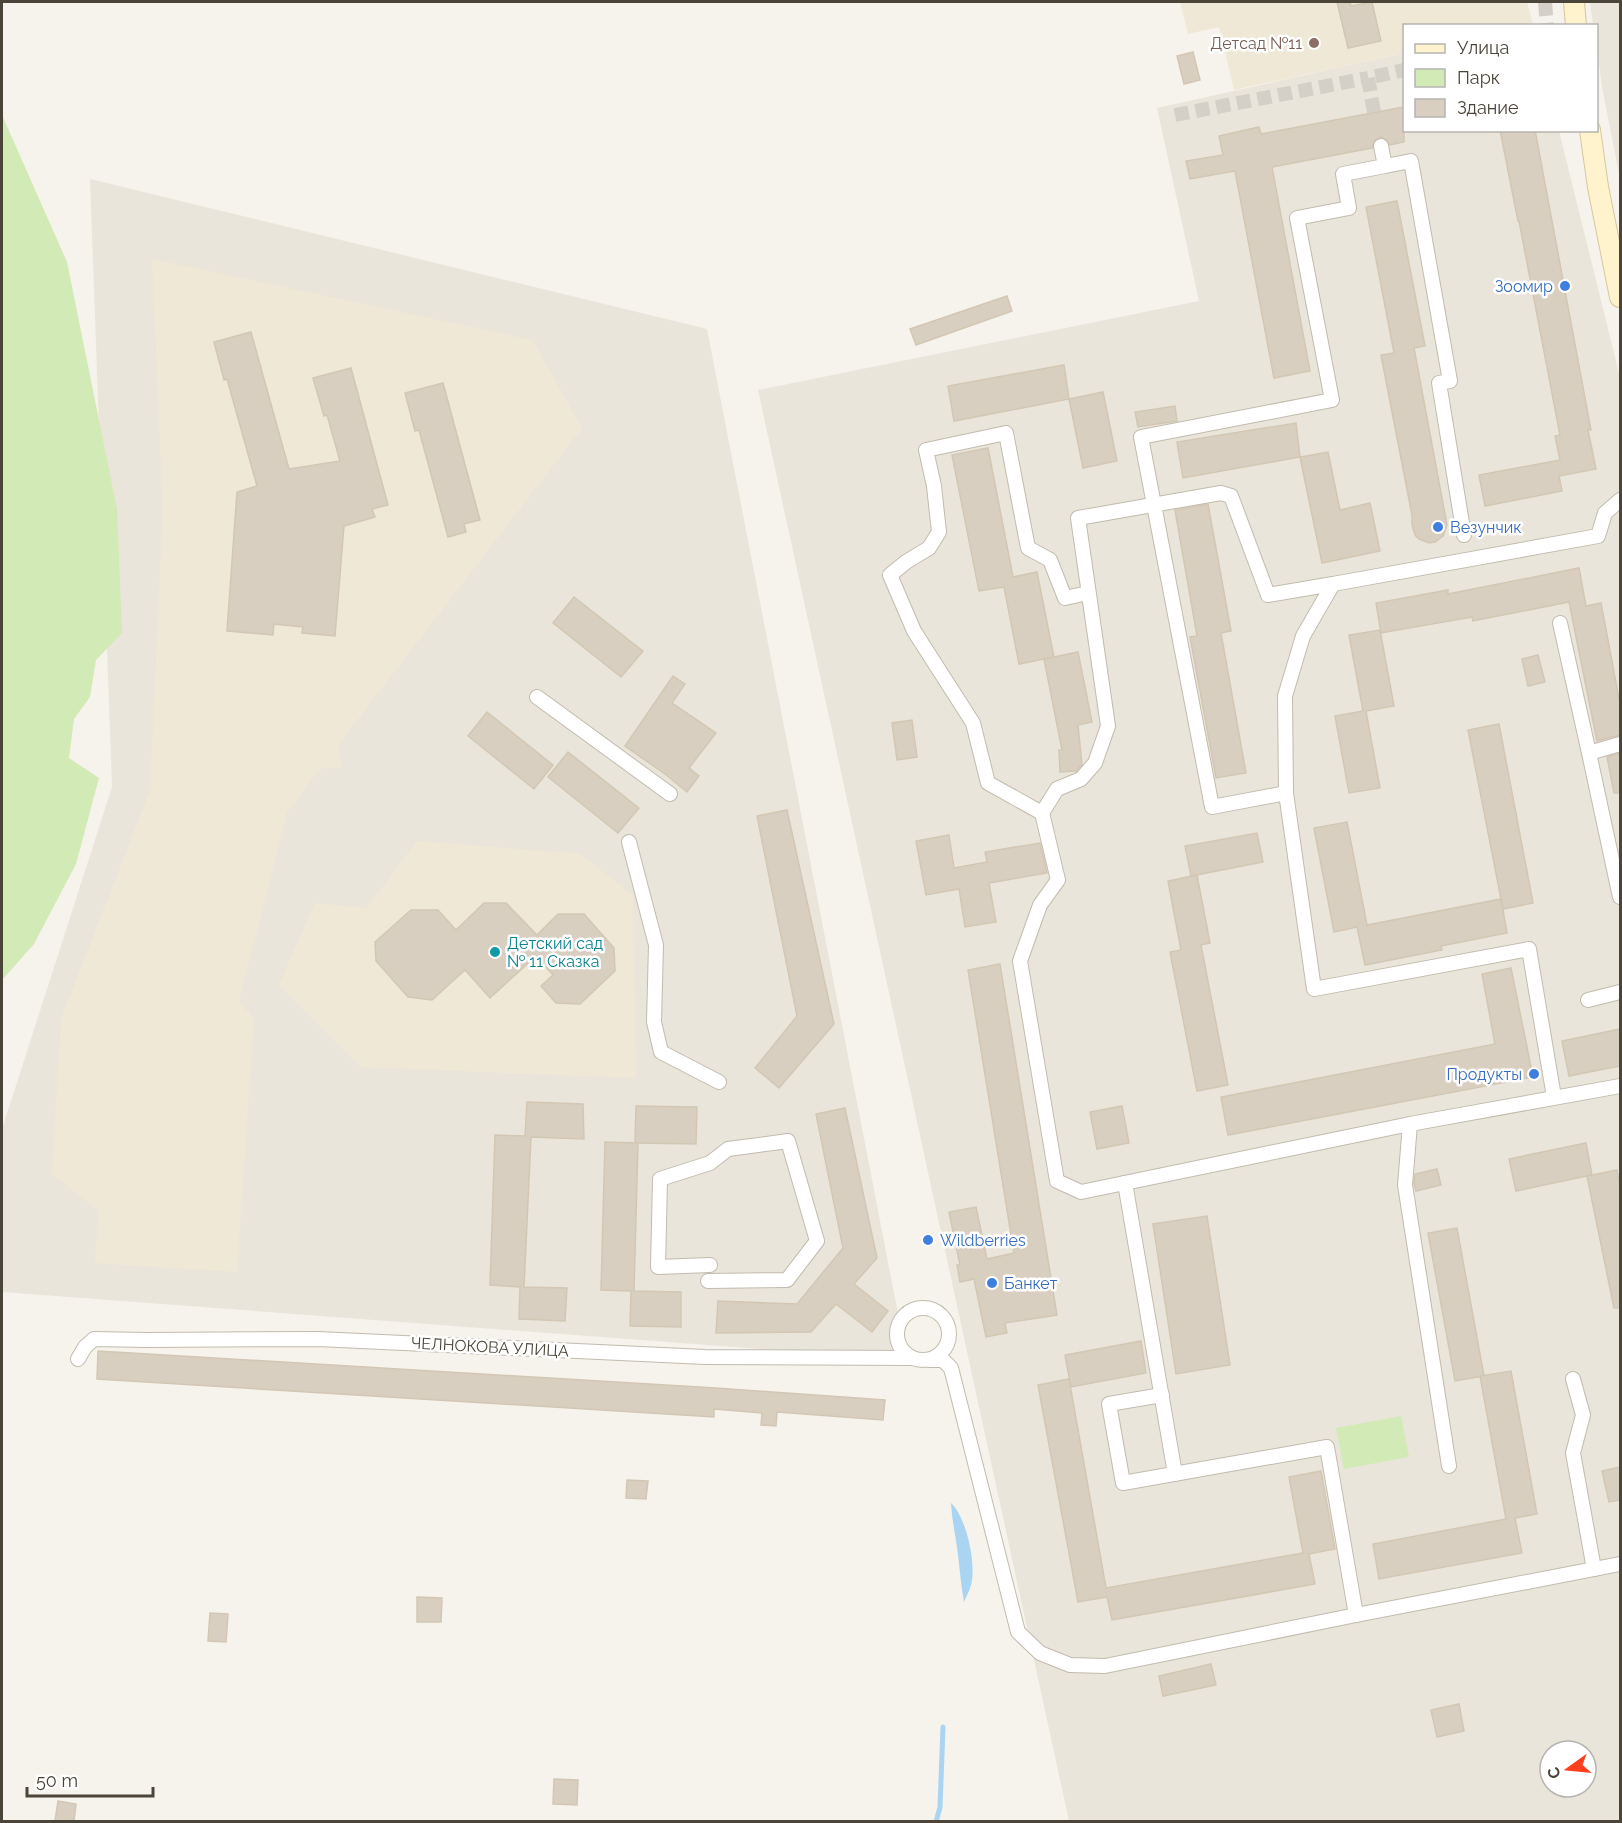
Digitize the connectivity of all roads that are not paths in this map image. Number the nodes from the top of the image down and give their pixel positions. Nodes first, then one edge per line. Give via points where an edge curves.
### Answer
1 (1574, 2) edge
2 (1576, 24) edge
3 (1590, 132) edge
4 (1381, 146) dead end
5 (1385, 166) junction
6 (1620, 297) edge
7 (1620, 500) edge
8 (1154, 504) junction
9 (1464, 535) dead end
10 (1333, 584) junction
11 (1088, 593) junction
12 (1560, 623) dead end
13 (537, 697) dead end
14 (1620, 744) edge
15 (1589, 753) junction
16 (1286, 793) junction
17 (670, 794) dead end
18 (1042, 813) junction
19 (629, 842) dead end
20 (1620, 897) edge
21 (1620, 992) edge
22 (1588, 1000) dead end
23 (719, 1082) dead end
24 (1620, 1086) edge
25 (1554, 1097) junction
26 (1410, 1124) junction
27 (1125, 1183) junction
28 (710, 1265) dead end
29 (708, 1281) dead end
30 (912, 1358) junction
31 (78, 1359) dead end
32 (930, 1360) junction
33 (1572, 1379) dead end
34 (1162, 1395) junction
35 (1449, 1466) dead end
36 (1175, 1474) junction
37 (1620, 1564) edge
38 (1594, 1569) junction
39 (1356, 1615) junction

1 - 2 main road
3 - 6 main road
4 - 5 street
5 - 8 street via 1343,174 1349,208 1297,218 1332,400 1141,437
5 - 9 street via 1412,161 1450,381 1439,383
7 - 10 street via 1605,513 1598,536
8 - 10 street via 1210,494 1231,496 1268,595
8 - 11 street via 1078,518
8 - 16 street via 1212,807
10 - 16 street via 1303,636 1285,696
11 - 18 street via 1108,726 1095,763 1081,779 1057,789
11 - 18 street via 1065,598 1050,560 1028,548 1006,433 926,450 939,532 929,548 890,575 914,631 973,723 988,783
12 - 15 street
13 - 17 street
14 - 15 street
15 - 20 street
16 - 25 street via 1314,989 1528,949
18 - 27 street via 1058,880 1040,904 1020,962 1057,1180 1081,1192
19 - 23 street via 656,945 654,1022 661,1052
21 - 22 street
24 - 25 street
25 - 26 street
26 - 27 street
26 - 35 street via 1405,1185
27 - 34 street
28 - 29 street via 658,1267 660,1179 710,1163 728,1149 788,1141 817,1241 787,1280
30 - 31 street, ЧЕЛНОКОВА УЛИЦА via 705,1357 318,1339 94,1339
30 - 32 street
30 - 32 street via 900,1347 897,1330 912,1310 929,1308 944,1317 950,1334 944,1350
32 - 39 street via 944,1360 951,1368 1018,1632 1040,1653 1070,1665 1105,1666
33 - 38 street via 1583,1415 1573,1453
34 - 36 street
34 - 36 street via 1109,1404 1123,1483
36 - 39 street via 1327,1447
37 - 38 street
38 - 39 street

